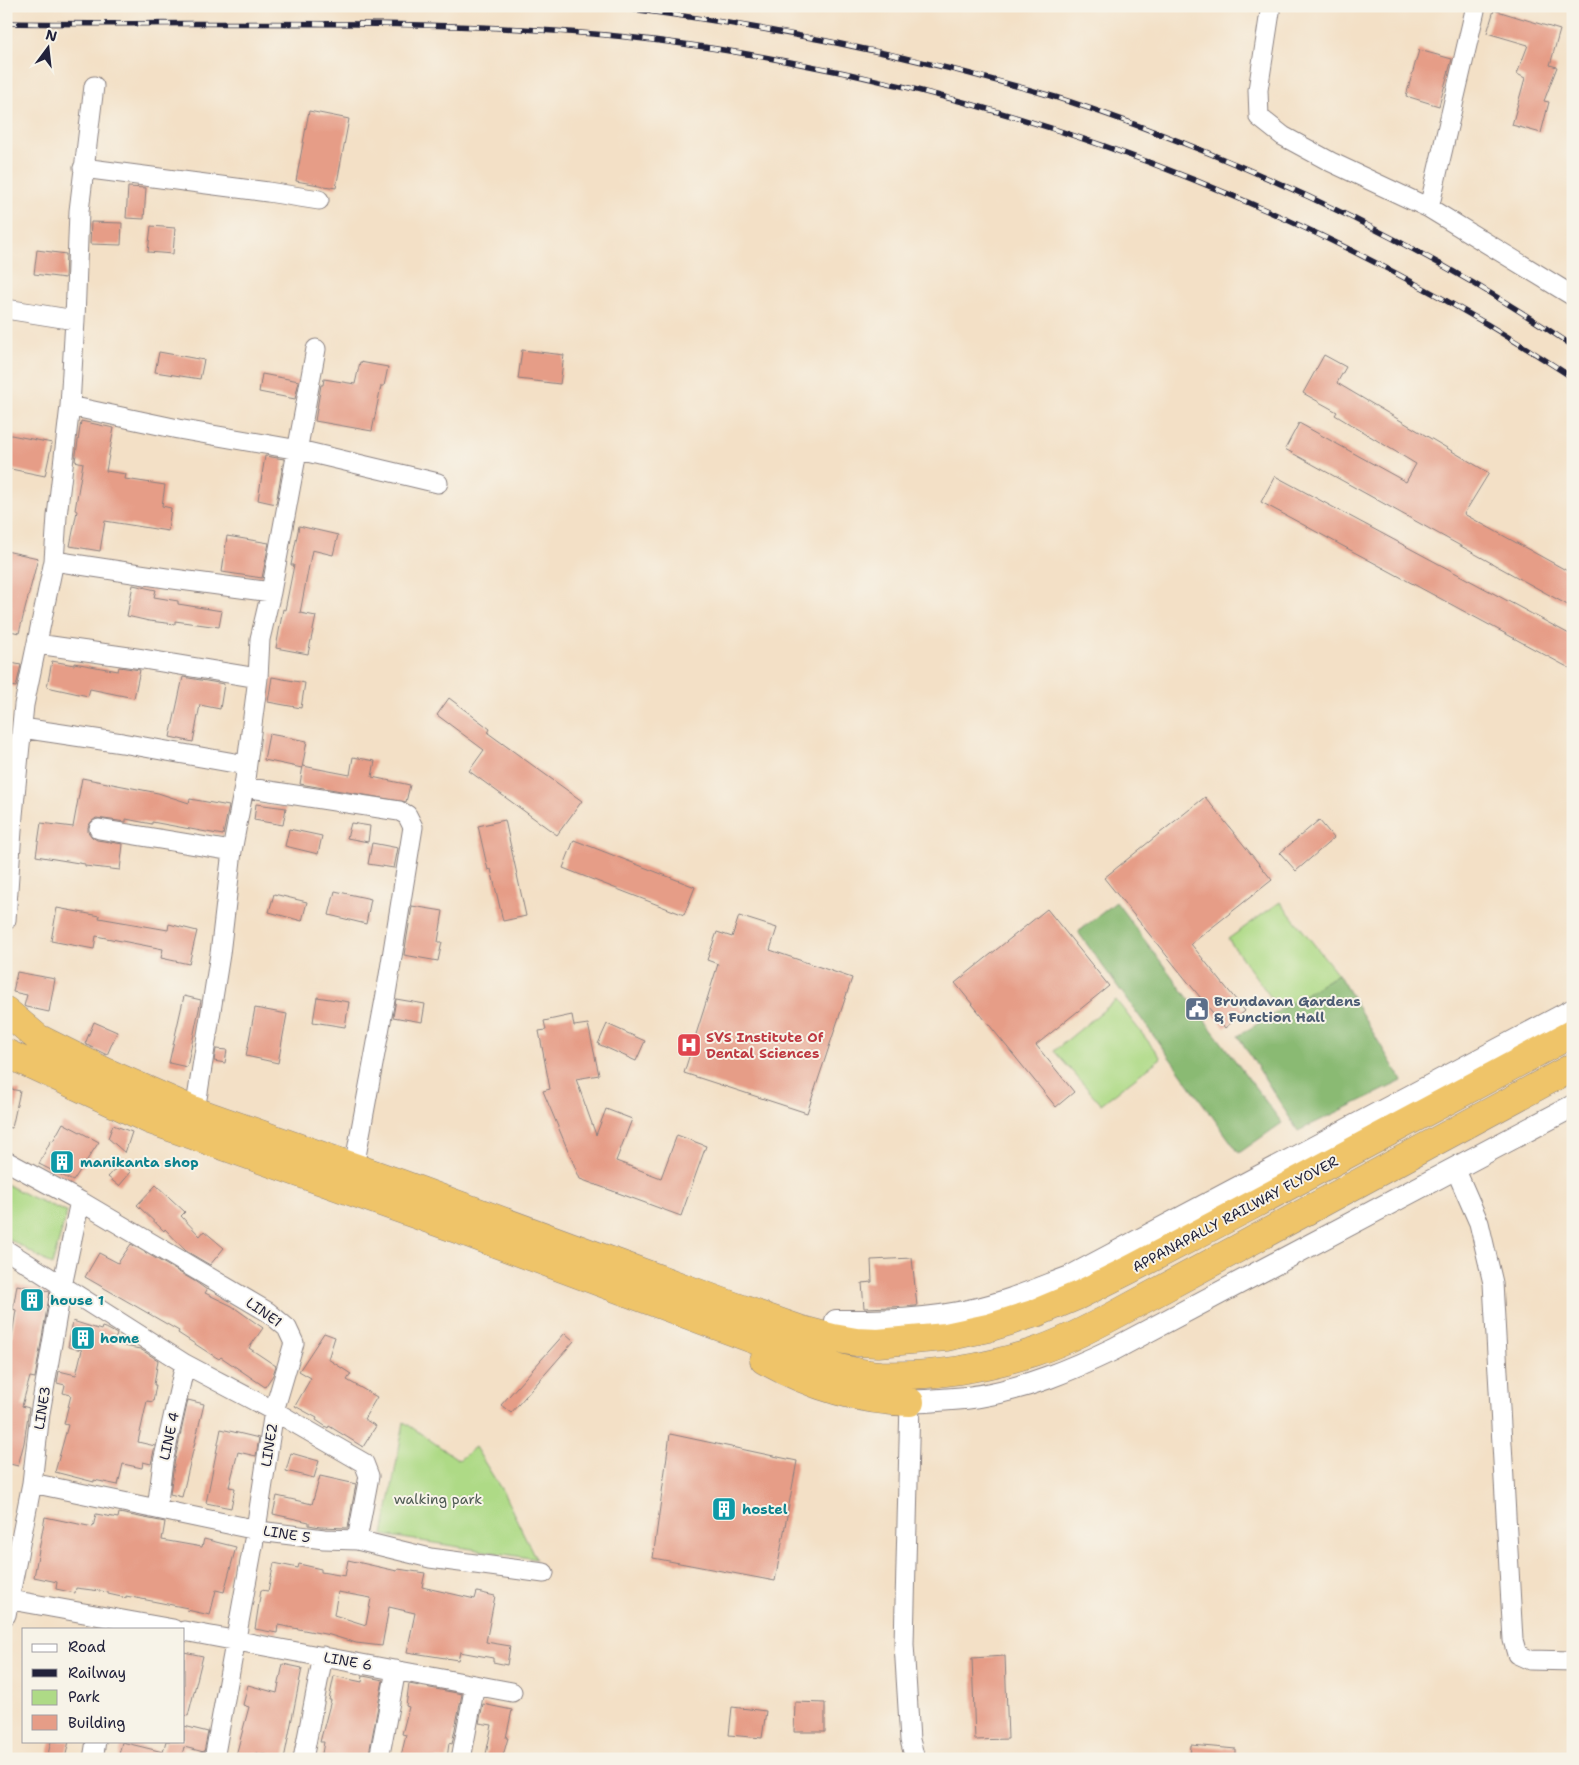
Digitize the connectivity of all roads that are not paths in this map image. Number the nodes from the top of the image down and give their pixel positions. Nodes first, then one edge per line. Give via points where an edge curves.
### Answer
1 (1476, 6) edge
2 (1270, 12) dead end
3 (94, 86) dead end
4 (83, 168) junction
5 (319, 200) dead end
6 (1429, 208) junction
7 (1573, 296) edge
8 (6, 309) edge
9 (75, 320) junction
10 (316, 349) dead end
11 (70, 406) junction
12 (298, 450) junction
13 (438, 483) dead end
14 (54, 561) junction
15 (271, 592) junction
16 (37, 644) junction
17 (258, 678) junction
18 (22, 728) junction
19 (246, 765) junction
20 (244, 787) junction
21 (99, 829) dead end
22 (232, 851) junction
23 (6, 920) edge
24 (1573, 1010) edge
25 (6, 1011) edge
26 (1573, 1032) edge
27 (6, 1053) edge
28 (1573, 1067) edge
29 (1573, 1106) edge
30 (195, 1111) junction
31 (6, 1161) edge
32 (354, 1167) junction
33 (1455, 1168) junction
34 (80, 1201) junction
35 (469, 1222) junction
36 (6, 1250) edge
37 (62, 1286) junction
38 (716, 1314) junction
39 (836, 1321) joint
40 (185, 1364) junction
41 (910, 1402) junction
42 (274, 1410) junction
43 (32, 1483) junction
44 (157, 1509) junction
45 (256, 1529) junction
46 (357, 1540) junction
47 (544, 1573) dead end
48 (7, 1604) edge
49 (118, 1624) edge
50 (162, 1628) edge
51 (185, 1631) edge
52 (236, 1640) junction
53 (323, 1656) junction
54 (1573, 1661) edge
55 (396, 1670) junction
56 (475, 1685) junction
57 (512, 1692) dead end
58 (96, 1742) edge
59 (93, 1759) edge
60 (214, 1759) edge
61 (303, 1759) edge
62 (379, 1759) edge
63 (461, 1759) edge
64 (915, 1759) edge

1 - 6 street
2 - 6 street via 1258,90 1259,117 1283,136 1323,158
3 - 4 street
4 - 5 street
4 - 9 street
6 - 7 street
8 - 9 street
9 - 11 street
10 - 12 street
11 - 12 street
11 - 14 street
12 - 13 street
12 - 15 street
14 - 15 street
14 - 16 street
15 - 17 street via 260,639
16 - 17 street
16 - 18 street
17 - 19 street
18 - 19 street
18 - 23 street
19 - 20 street
20 - 22 street
20 - 32 street via 400,811 407,815 413,827
21 - 22 street
22 - 30 street via 220,954
24 - 39 street via 1070,1277 972,1311 883,1321
25 - 30 highway via 38,1038
26 - 38 highway, APPANAPALLY RAILWAY FLYOVER via 1134,1268 1044,1310 946,1337 878,1343 833,1338
27 - 35 highway via 150,1120
28 - 38 highway via 1120,1312 1034,1352 957,1370 880,1375 798,1356
29 - 33 street
30 - 32 highway
31 - 34 street, LINE1
32 - 35 highway
33 - 41 street via 1070,1370 1027,1386 978,1397
33 - 54 street via 1479,1222 1493,1283 1513,1640 1517,1654 1530,1660
34 - 37 street, LINE3
34 - 42 street, LINE1 via 268,1312 287,1328 294,1343
35 - 38 highway
36 - 37 street, LINE2
37 - 40 street, LINE2
37 - 43 street, LINE3 via 40,1413
38 - 39 highway via 777,1313
38 - 41 highway via 754,1354 783,1370 812,1383 865,1398
40 - 42 street, LINE2
40 - 44 street, LINE 4 via 163,1462
41 - 64 street via 904,1644 910,1740
42 - 45 street, LINE2
42 - 46 street via 364,1463 369,1476
43 - 44 street, LINE 5
43 - 48 street, LINE3
44 - 45 street, LINE 5
45 - 46 street, LINE 5 via 324,1540
45 - 52 street, LINE2
46 - 47 street, LINE 5 via 430,1558
48 - 49 street
49 - 50 street
51 - 52 street, LINE 6
52 - 53 street, LINE 6
52 - 60 street, LINE2
53 - 55 street, LINE 6
53 - 61 street
55 - 56 street, LINE 6
55 - 62 street
56 - 57 street, LINE 6
56 - 63 street
58 - 59 street

